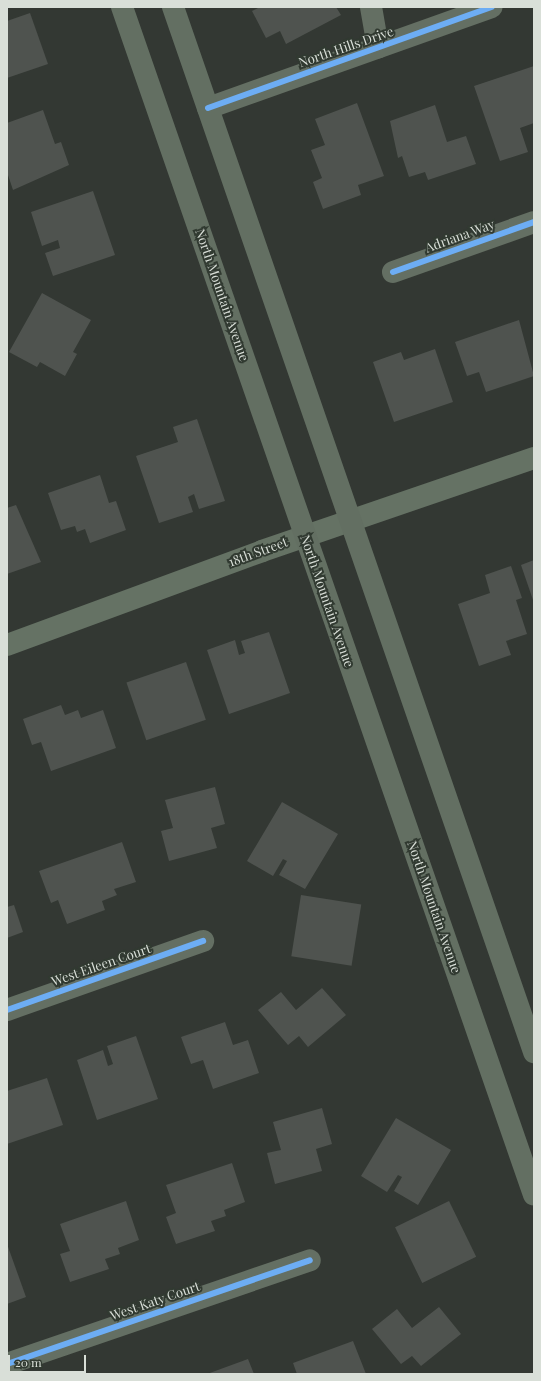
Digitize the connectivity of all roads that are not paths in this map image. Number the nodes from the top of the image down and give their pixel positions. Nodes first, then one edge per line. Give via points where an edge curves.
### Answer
1 (122, 7) edge
2 (173, 7) edge
3 (371, 7) edge
4 (492, 7) edge
5 (378, 47) junction
6 (208, 108) junction
7 (534, 222) edge
8 (393, 272) dead end
9 (534, 458) edge
10 (349, 520) junction
11 (305, 536) junction
12 (7, 645) edge
13 (203, 941) dead end
14 (7, 1010) edge
15 (534, 1052) edge
16 (534, 1195) edge
17 (310, 1260) dead end
18 (7, 1364) edge

1 - 11 main road, North Mountain Avenue
2 - 6 main road
3 - 5 street
4 - 5 street, North Hills Drive
5 - 6 street, North Hills Drive
6 - 10 main road
7 - 8 street, Adriana Way
9 - 10 main road, 18th Street
10 - 11 main road, 18th Street
10 - 15 main road
11 - 12 main road, 18th Street
11 - 16 main road, North Mountain Avenue
13 - 14 street, West Eileen Court
17 - 18 street, West Katy Court

